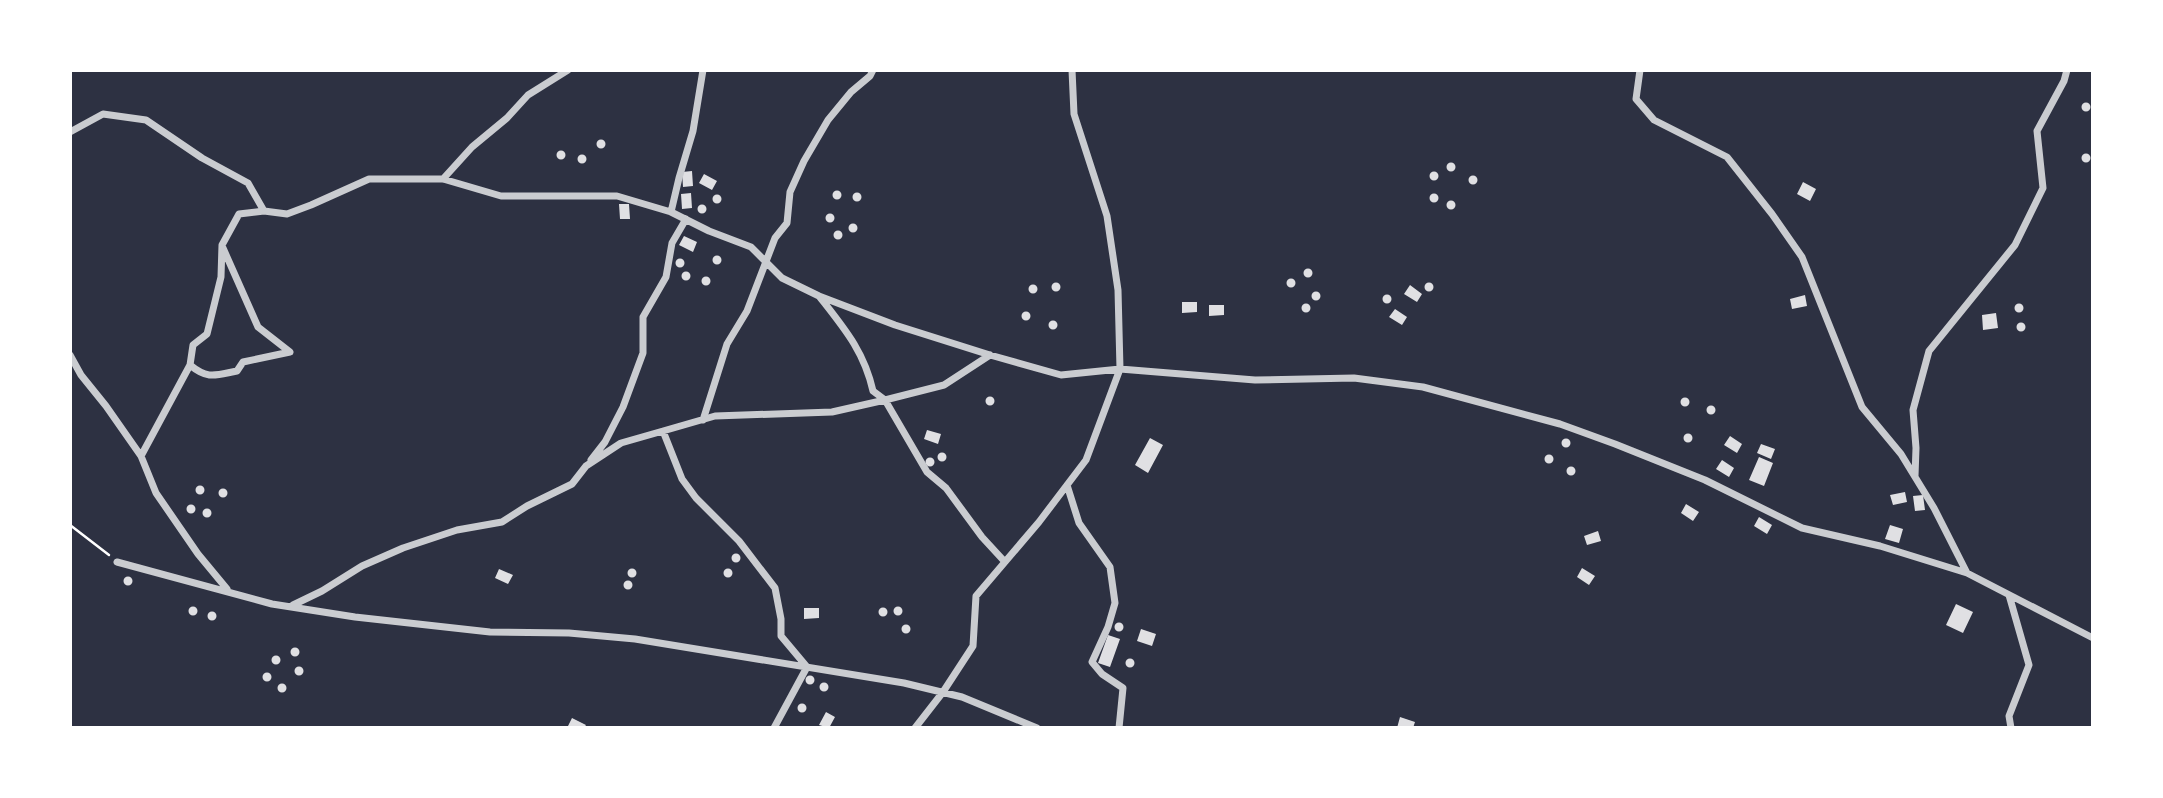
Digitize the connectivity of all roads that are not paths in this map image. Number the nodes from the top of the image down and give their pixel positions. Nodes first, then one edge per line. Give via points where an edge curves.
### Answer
1 (568, 70) edge
2 (704, 70) edge
3 (873, 70) edge
4 (1072, 70) edge
5 (1640, 70) edge
6 (2067, 70) edge
7 (70, 132) edge
8 (443, 179) junction
9 (264, 211) junction
10 (671, 212) junction
11 (686, 219) junction
12 (222, 244) junction
13 (766, 262) junction
14 (819, 296) junction
15 (70, 355) edge
16 (990, 355) junction
17 (190, 365) junction
18 (1120, 369) junction
19 (885, 400) junction
20 (703, 419) junction
21 (663, 431) junction
22 (141, 456) junction
23 (586, 466) junction
24 (1915, 477) junction
25 (1067, 485) junction
26 (117, 562) road end
27 (1005, 562) junction
28 (1967, 573) junction
29 (228, 591) junction
30 (2009, 595) junction
31 (291, 606) junction
32 (2093, 638) edge
33 (807, 667) junction
34 (943, 692) junction
35 (774, 728) edge
36 (915, 728) edge
37 (1037, 728) edge
38 (1119, 728) edge
39 (2011, 728) edge

1 - 8 street via 528,95
2 - 10 street
3 - 13 street via 828,121 804,161 790,192 787,223
4 - 18 street via 1074,114 1107,216 1118,290
5 - 24 street via 1636,99 1654,120 1727,157 1772,214 1801,257 1862,407
6 - 24 street via 2037,131 2043,188 2015,245 1929,352 1913,410
7 - 9 street via 103,114 146,120 248,183
8 - 9 street via 369,178 286,214
8 - 10 street via 501,196 617,196
9 - 12 street via 239,215
10 - 11 street
11 - 13 street via 751,247
11 - 23 street via 673,243 666,277 643,317 643,353 623,407
12 - 17 street via 221,277 206,334 193,345
12 - 17 street via 258,327 290,352 243,362 237,371 211,377
13 - 14 street via 782,278
13 - 20 street via 747,311 727,344
14 - 16 street
14 - 19 street via 851,335 873,391
15 - 22 street
16 - 18 street via 1061,374
16 - 19 street via 944,385
17 - 22 street
18 - 25 street via 1086,460
18 - 28 street via 1255,380 1354,378 1423,387 1560,424 1615,444 1705,480 1802,528
19 - 20 street via 832,412
19 - 27 street via 927,472 946,488
20 - 21 street
21 - 23 street via 621,443
21 - 33 street via 682,479 775,588 780,636
22 - 29 street via 156,493
23 - 31 street via 572,484 502,522 457,530 402,548
24 - 28 street
25 - 27 street
25 - 38 street via 1079,523 1110,567 1115,603 1092,662 1123,688
26 - 29 street
27 - 34 street via 976,596 973,646
28 - 30 street
29 - 31 street
30 - 32 street
30 - 39 street via 2029,665 2009,716
31 - 33 street via 490,632 635,639
33 - 34 street
33 - 35 street
34 - 36 street
34 - 37 street

